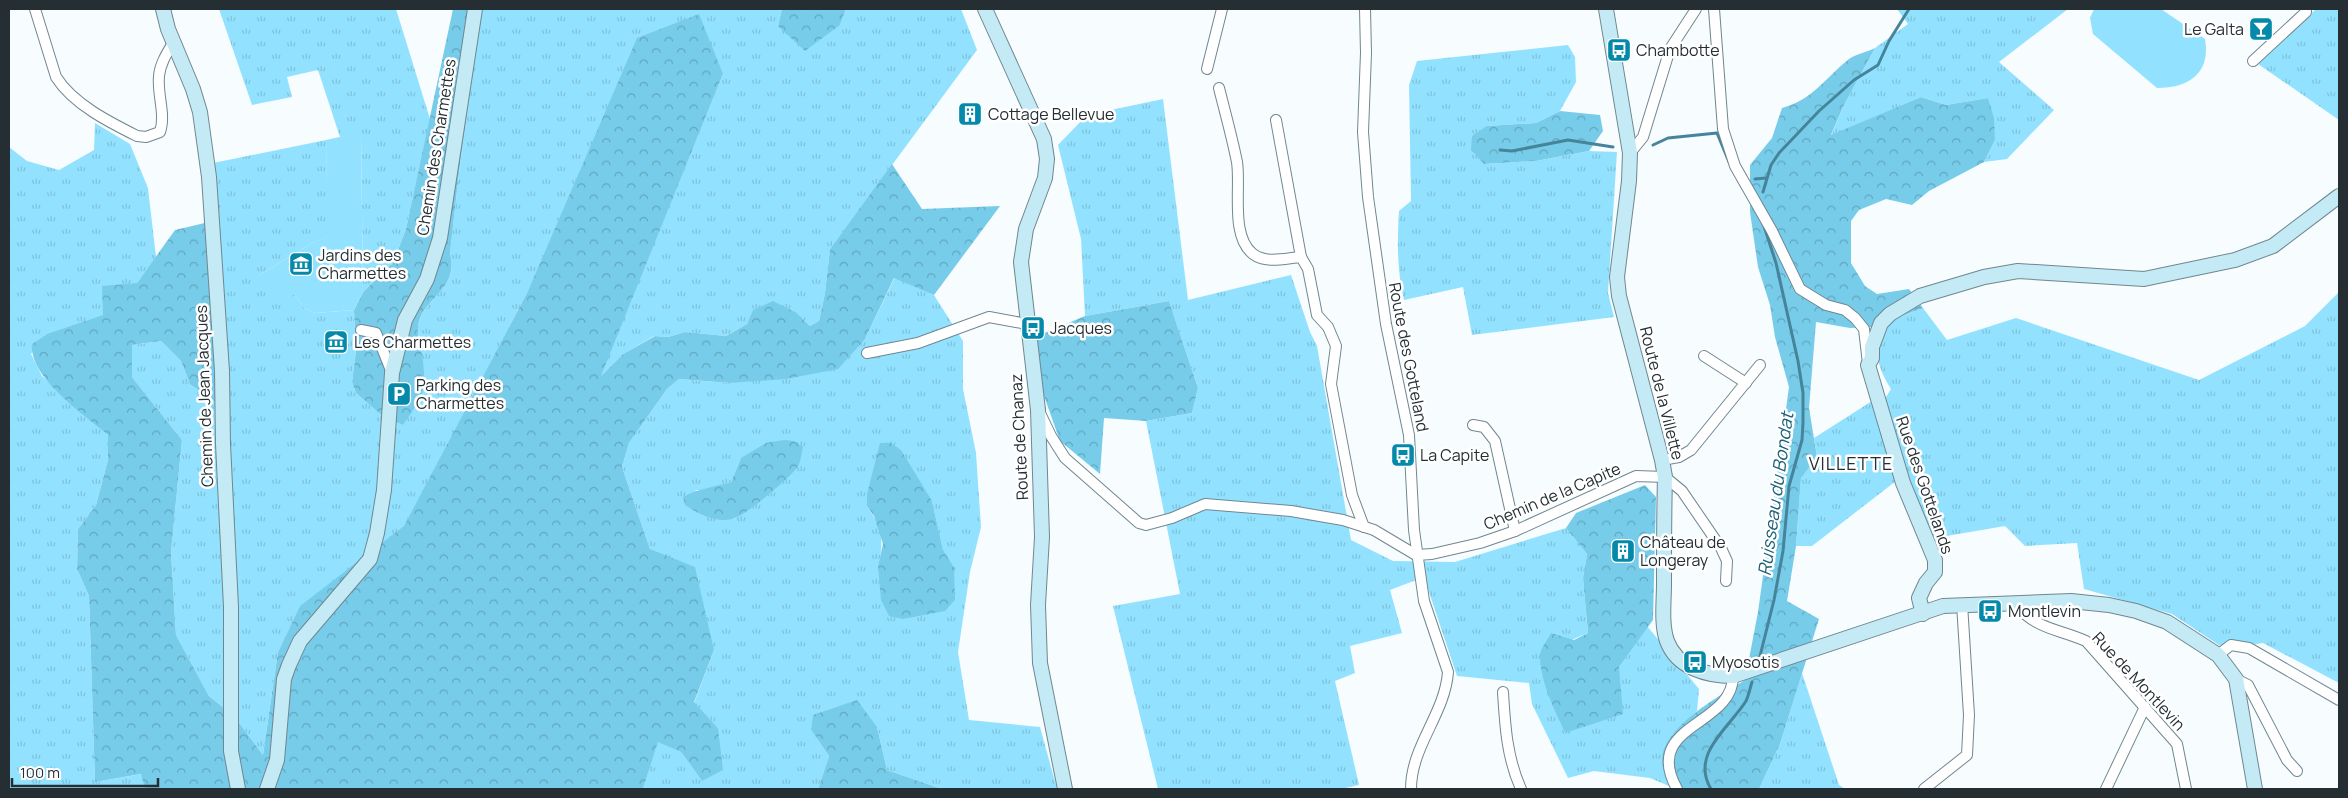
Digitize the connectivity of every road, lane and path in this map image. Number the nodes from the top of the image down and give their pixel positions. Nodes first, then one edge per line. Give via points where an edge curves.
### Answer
1 (35, 9) edge
2 (163, 9) edge
3 (475, 9) edge
4 (985, 9) edge
5 (1222, 9) edge
6 (1365, 9) edge
7 (1606, 9) edge
8 (1696, 9) edge
9 (1714, 9) edge
10 (2307, 10) edge
11 (174, 43) junction
12 (2253, 62) dead end
13 (1207, 68) dead end
14 (1219, 88) dead end
15 (1276, 120) dead end
16 (1630, 152) junction
17 (2339, 196) edge
18 (1301, 257) junction
19 (1027, 324) junction
20 (360, 330) dead end
21 (867, 353) dead end
22 (1704, 356) dead end
23 (1760, 365) dead end
24 (1868, 365) junction
25 (392, 373) junction
26 (1746, 383) junction
27 (1038, 410) junction
28 (1473, 425) dead end
29 (1662, 460) junction
30 (1665, 477) junction
31 (1364, 527) junction
32 (1515, 531) junction
33 (1416, 555) junction
34 (1726, 581) dead end
35 (2013, 603) junction
36 (1962, 604) junction
37 (1923, 614) junction
38 (2218, 655) junction
39 (1733, 676) junction
40 (2236, 678) junction
41 (1503, 692) dead end
42 (2339, 700) edge
43 (2145, 707) junction
44 (2297, 771) dead end
45 (238, 789) edge
46 (266, 789) edge
47 (1065, 789) edge
48 (1411, 789) edge
49 (1521, 789) edge
50 (1677, 789) edge
51 (1924, 789) edge
52 (2106, 789) edge
53 (2186, 789) edge
54 (2255, 789) edge

1 - 11 street via 56,77 62,86 88,107 137,136 146,137 160,132 163,119 159,76 164,58
2 - 11 street, Chemin de Jean Jacques
3 - 25 street, Chemin des Charmettes via 440,238 427,279 405,320
4 - 19 street, Route de Chanaz via 1046,149 1045,178 1022,248
5 - 13 street
6 - 33 street, Route des Gotteland via 1364,160 1384,316 1410,435
7 - 16 street, Route de la Villette
8 - 16 street via 1670,49 1643,137
9 - 24 street via 1725,141 1735,166 1800,288 1826,304 1845,310 1864,329
10 - 12 street
11 - 45 street, Chemin de Jean Jacques via 200,112 209,177 222,371 222,444 231,607 231,751
14 - 18 street via 1237,164 1239,228 1244,242 1252,253 1267,260
15 - 18 street
16 - 29 street, Route de la Villette via 1617,277 1619,296
17 - 24 street via 2273,246 2235,260 2144,279 2018,271 1984,277 1920,296 1881,323
18 - 31 street via 1308,269 1317,315 1328,327 1336,346 1331,384 1352,495
19 - 21 street via 989,317 918,343
19 - 27 street, Route de Chanaz
20 - 25 street via 376,333
22 - 26 street
23 - 26 street
24 - 37 street, Rue des Gottelands via 1903,483 1936,560 1935,572 1919,598
25 - 46 street, Chemin des Charmettes via 384,490 370,559 300,641 289,665 284,679 277,760
26 - 29 street via 1691,450 1680,457
27 - 31 street via 1065,458 1139,523 1146,525 1172,518 1205,504 1291,511
27 - 47 street, Route de Chanaz via 1042,537 1038,605 1040,663
28 - 32 street via 1484,427 1495,441
29 - 30 street, Route de la Villette
30 - 32 street, Chemin de la Capite via 1636,476
30 - 34 street via 1682,491 1721,548 1727,561
30 - 39 street, Route de la Villette via 1666,640 1675,655 1690,667 1717,676
31 - 33 street
32 - 33 street, Chemin de la Capite via 1480,543
33 - 48 street, Route des Gotteland via 1424,601 1448,672 1441,702 1414,760
35 - 36 street, Route de la Villette
35 - 38 street, Route de la Villette via 2071,601 2136,611 2167,622
35 - 43 street, Rue de Montlevin via 2028,619 2086,641
36 - 37 street, Route de la Villette via 1944,606
36 - 51 street via 1969,715 1967,755
37 - 39 street, Route de la Villette
38 - 40 street, Route de la Villette
38 - 42 street via 2232,646 2249,648
39 - 50 street via 1728,698 1679,736 1672,749 1667,765
40 - 44 street via 2248,685 2287,760
40 - 54 street
41 - 49 street via 1506,743
43 - 52 street
43 - 53 street, Rue de Montlevin via 2177,744

